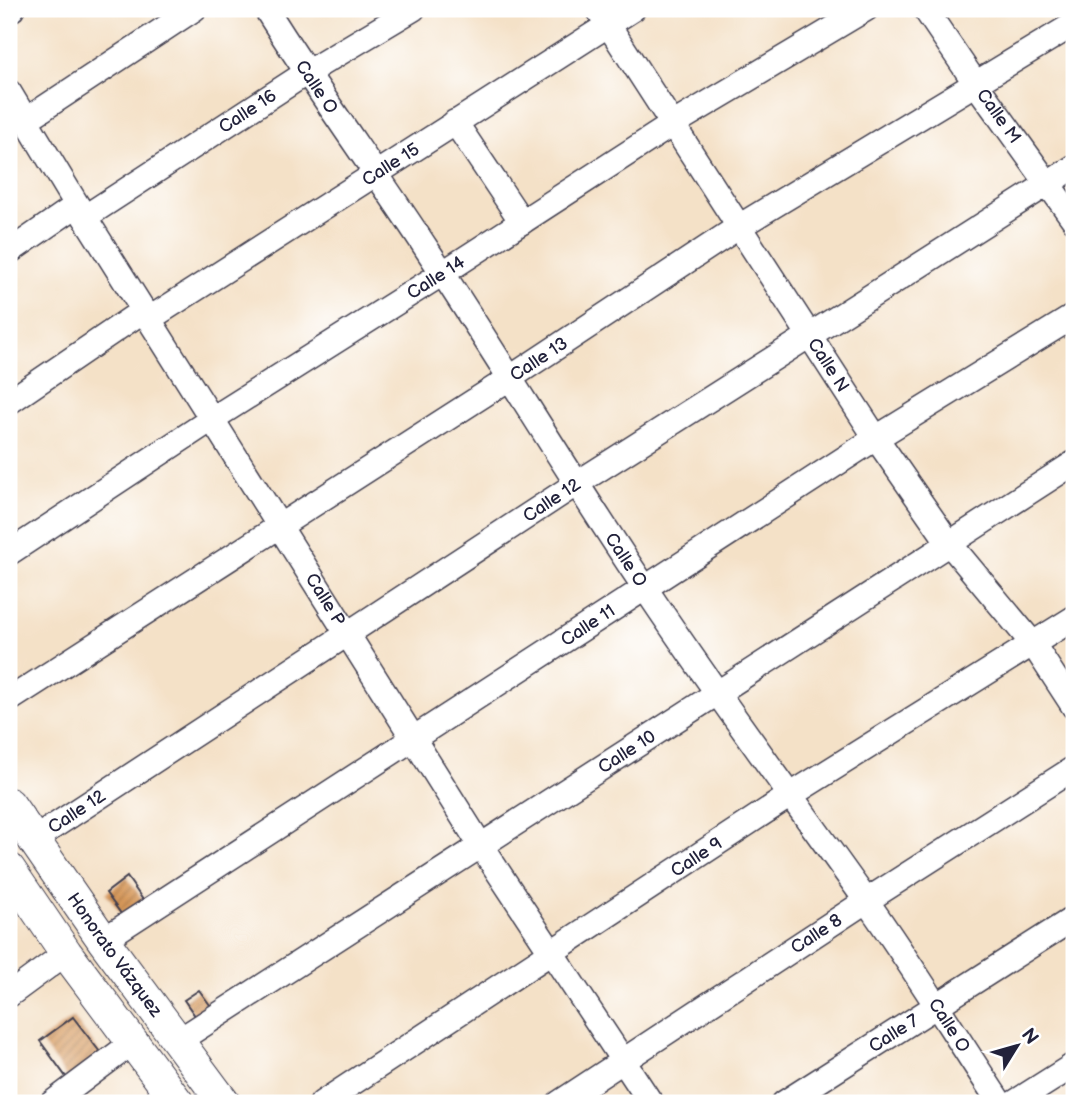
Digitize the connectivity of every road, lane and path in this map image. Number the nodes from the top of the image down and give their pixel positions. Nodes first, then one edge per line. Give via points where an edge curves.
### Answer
1 (194, 9) edge
2 (266, 9) edge
3 (413, 9) edge
4 (633, 9) edge
5 (866, 9) edge
6 (925, 9) edge
7 (603, 16) edge
8 (1074, 24) edge
9 (306, 74) junction
10 (976, 84) junction
11 (10, 96) edge
12 (26, 120) junction
13 (455, 122) junction
14 (673, 124) junction
15 (1074, 167) edge
16 (377, 173) junction
17 (1047, 184) junction
18 (81, 211) junction
19 (1074, 220) edge
20 (522, 222) junction
21 (740, 226) junction
22 (9, 252) edge
23 (443, 273) junction
24 (147, 315) junction
25 (1074, 316) edge
26 (809, 334) junction
27 (510, 378) junction
28 (9, 402) edge
29 (212, 419) junction
30 (876, 439) junction
31 (1074, 463) edge
32 (576, 484) junction
33 (279, 525) junction
34 (949, 543) junction
35 (9, 553) edge
36 (645, 589) junction
37 (1074, 618) edge
38 (348, 634) junction
39 (1033, 644) junction
40 (718, 694) junction
41 (9, 700) edge
42 (1074, 707) edge
43 (415, 740) junction
44 (1074, 768) edge
45 (789, 796) junction
46 (9, 804) edge
47 (33, 840) junction
48 (481, 846) junction
49 (9, 869) edge
50 (866, 901) junction
51 (1074, 918) edge
52 (103, 940) junction
53 (552, 952) junction
54 (66, 953) junction
55 (9, 995) edge
56 (936, 1007) junction
57 (178, 1041) junction
58 (132, 1043) junction
59 (622, 1060) junction
60 (1074, 1065) edge
61 (52, 1103) edge
62 (178, 1103) edge
63 (224, 1103) edge
64 (322, 1103) edge
65 (559, 1103) edge
66 (651, 1103) edge
67 (784, 1103) edge
68 (1000, 1103) edge
69 (1014, 1103) edge

1 - 12 street
2 - 9 street, Calle O
3 - 9 street, Calle 16
4 - 7 street, Calle 15
5 - 14 street, Calle 14
6 - 10 street, Calle M
7 - 13 street, Calle 15
7 - 14 street, Calle N
8 - 10 street, Calle 13
9 - 16 street, Calle O
9 - 18 street, Calle 16
10 - 17 street, Calle M
10 - 21 street, Calle 13
11 - 12 street, Calle P
12 - 18 street, Calle P
13 - 16 street, Calle 15
13 - 20 street
14 - 20 street, Calle 14
14 - 21 street, Calle N
15 - 17 street, Calle 12
16 - 23 street, Calle O
16 - 24 street, Calle 15
17 - 19 street, Calle M
17 - 26 street, Calle 12
18 - 22 street, Calle 16
18 - 24 street, Calle P
20 - 23 street, Calle 14
21 - 26 street, Calle N
21 - 27 street, Calle 13
23 - 27 street, Calle O
23 - 29 street, Calle 14
24 - 28 street, Calle 15
24 - 29 street, Calle P
25 - 30 street, Calle 11
26 - 30 street, Calle N
26 - 32 street, Calle 12
27 - 32 street, Calle O
27 - 33 street, Calle 13
29 - 33 street, Calle P
29 - 35 street, Calle 14
30 - 34 street, Calle N
30 - 36 street, Calle 11
31 - 34 street, Calle 10
32 - 36 street, Calle O
32 - 38 street, Calle 12
33 - 38 street, Calle P
33 - 41 street, Calle 13
34 - 39 street, Calle N
34 - 40 street, Calle 10
36 - 40 street, Calle O
36 - 43 street, Calle 11
37 - 39 street, Calle 9
38 - 43 street, Calle P
38 - 47 street, Calle 12
39 - 42 street, Calle N
39 - 45 street, Calle 9
40 - 45 street, Calle O
40 - 48 street, Calle 10
43 - 48 street, Calle P
43 - 52 street, Calle 11
44 - 50 street, Calle 8
45 - 50 street, Calle O
45 - 53 street, Calle 9
46 - 47 street, Honorato Vázquez
47 - 52 street, Honorato Vázquez
48 - 53 street, Calle P
48 - 57 street, Calle 10
49 - 54 street
50 - 56 street, Calle O
50 - 59 street, Calle 8
51 - 56 street, Calle 7
52 - 57 street, Honorato Vázquez
53 - 59 street, Calle P
53 - 64 street, Calle 9
54 - 55 street
54 - 58 street
56 - 67 street, Calle 7
56 - 68 street, Calle O
57 - 63 street, Honorato Vázquez
58 - 61 street
58 - 62 street
59 - 65 street, Calle 8
59 - 66 street, Calle P
60 - 69 street

